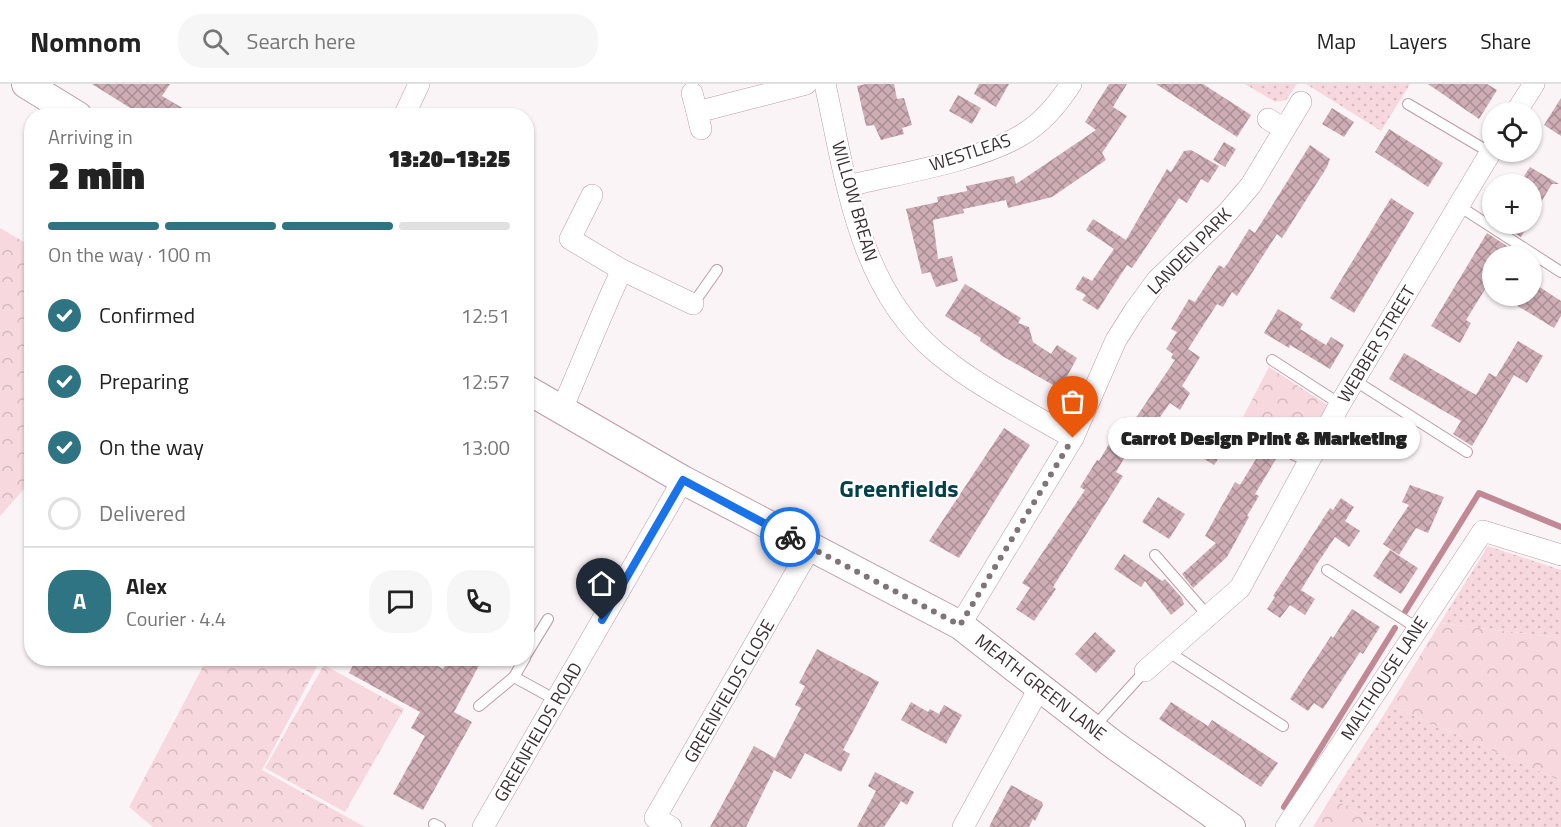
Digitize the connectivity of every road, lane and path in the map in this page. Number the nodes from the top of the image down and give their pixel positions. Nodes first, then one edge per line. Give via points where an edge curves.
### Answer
1 (26, 84) edge
2 (419, 84) edge
3 (806, 84) edge
4 (825, 84) edge
5 (1071, 84) edge
6 (1534, 84) edge
7 (1301, 102) dead end
8 (1522, 102) edge
9 (1408, 104) dead end
10 (65, 108) edge
11 (408, 108) edge
12 (697, 111) dead end
13 (1482, 146) edge
14 (1486, 162) edge
15 (848, 186) junction
16 (592, 195) dead end
17 (1459, 206) junction
18 (622, 270) junction
19 (717, 270) dead end
20 (1561, 272) edge
21 (693, 304) joint
22 (1272, 360) dead end
23 (1354, 380) junction
24 (534, 394) edge
25 (1340, 404) junction
26 (561, 411) junction
27 (1233, 425) dead end
28 (1073, 438) junction
29 (1467, 452) dead end
30 (1309, 462) junction
31 (683, 480) junction
32 (810, 548) junction
33 (1155, 555) dead end
34 (1561, 555) edge
35 (1327, 570) dead end
36 (1209, 617) junction
37 (548, 619) dead end
38 (960, 625) junction
39 (1416, 628) junction
40 (534, 643) edge
41 (1167, 651) junction
42 (521, 666) edge
43 (1145, 670) joint
44 (514, 677) junction
45 (1041, 685) junction
46 (556, 700) junction
47 (479, 706) dead end
48 (1283, 726) dead end
49 (1093, 728) junction
50 (483, 827) edge
51 (671, 827) edge
52 (963, 827) edge
53 (1231, 827) edge
54 (1286, 827) edge

1 - 10 street
2 - 11 street
3 - 12 street
4 - 15 street, WILLOW BREAN
5 - 15 street, WESTLEAS via 1043,118 1001,145
6 - 8 street
7 - 28 street, LANDEN PARK via 1276,124 1251,185 1157,280 1135,310 1116,340
9 - 13 lane
14 - 17 street, WEBBER STREET
15 - 28 street, WILLOW BREAN via 870,261 913,330 970,377
16 - 18 street via 570,239
17 - 20 lane
17 - 23 street, WEBBER STREET
18 - 21 street
18 - 26 street
19 - 21 lane
22 - 25 lane
23 - 25 street, WEBBER STREET
23 - 29 lane
24 - 26 street, MEATH GREEN LANE
25 - 30 street, WEBBER STREET
26 - 31 street, MEATH GREEN LANE
27 - 30 lane
28 - 38 street, LANDEN PARK
30 - 36 street, WEBBER STREET via 1240,588
31 - 32 street, MEATH GREEN LANE
31 - 46 street, GREENFIELDS ROAD
32 - 38 street, MEATH GREEN LANE
32 - 51 street, GREENFIELDS CLOSE via 655,818
33 - 36 lane
34 - 39 street, MALTHOUSE LANE via 1483,531
35 - 39 lane
36 - 41 street, WEBBER STREET
37 - 40 lane
38 - 45 street, MEATH GREEN LANE
39 - 54 street, MALTHOUSE LANE
41 - 43 street, WEBBER STREET
41 - 48 lane
42 - 44 lane
43 - 49 lane
44 - 46 lane
44 - 47 lane
45 - 49 street, MEATH GREEN LANE
45 - 52 street
46 - 50 street, GREENFIELDS ROAD
49 - 53 street, MEATH GREEN LANE

